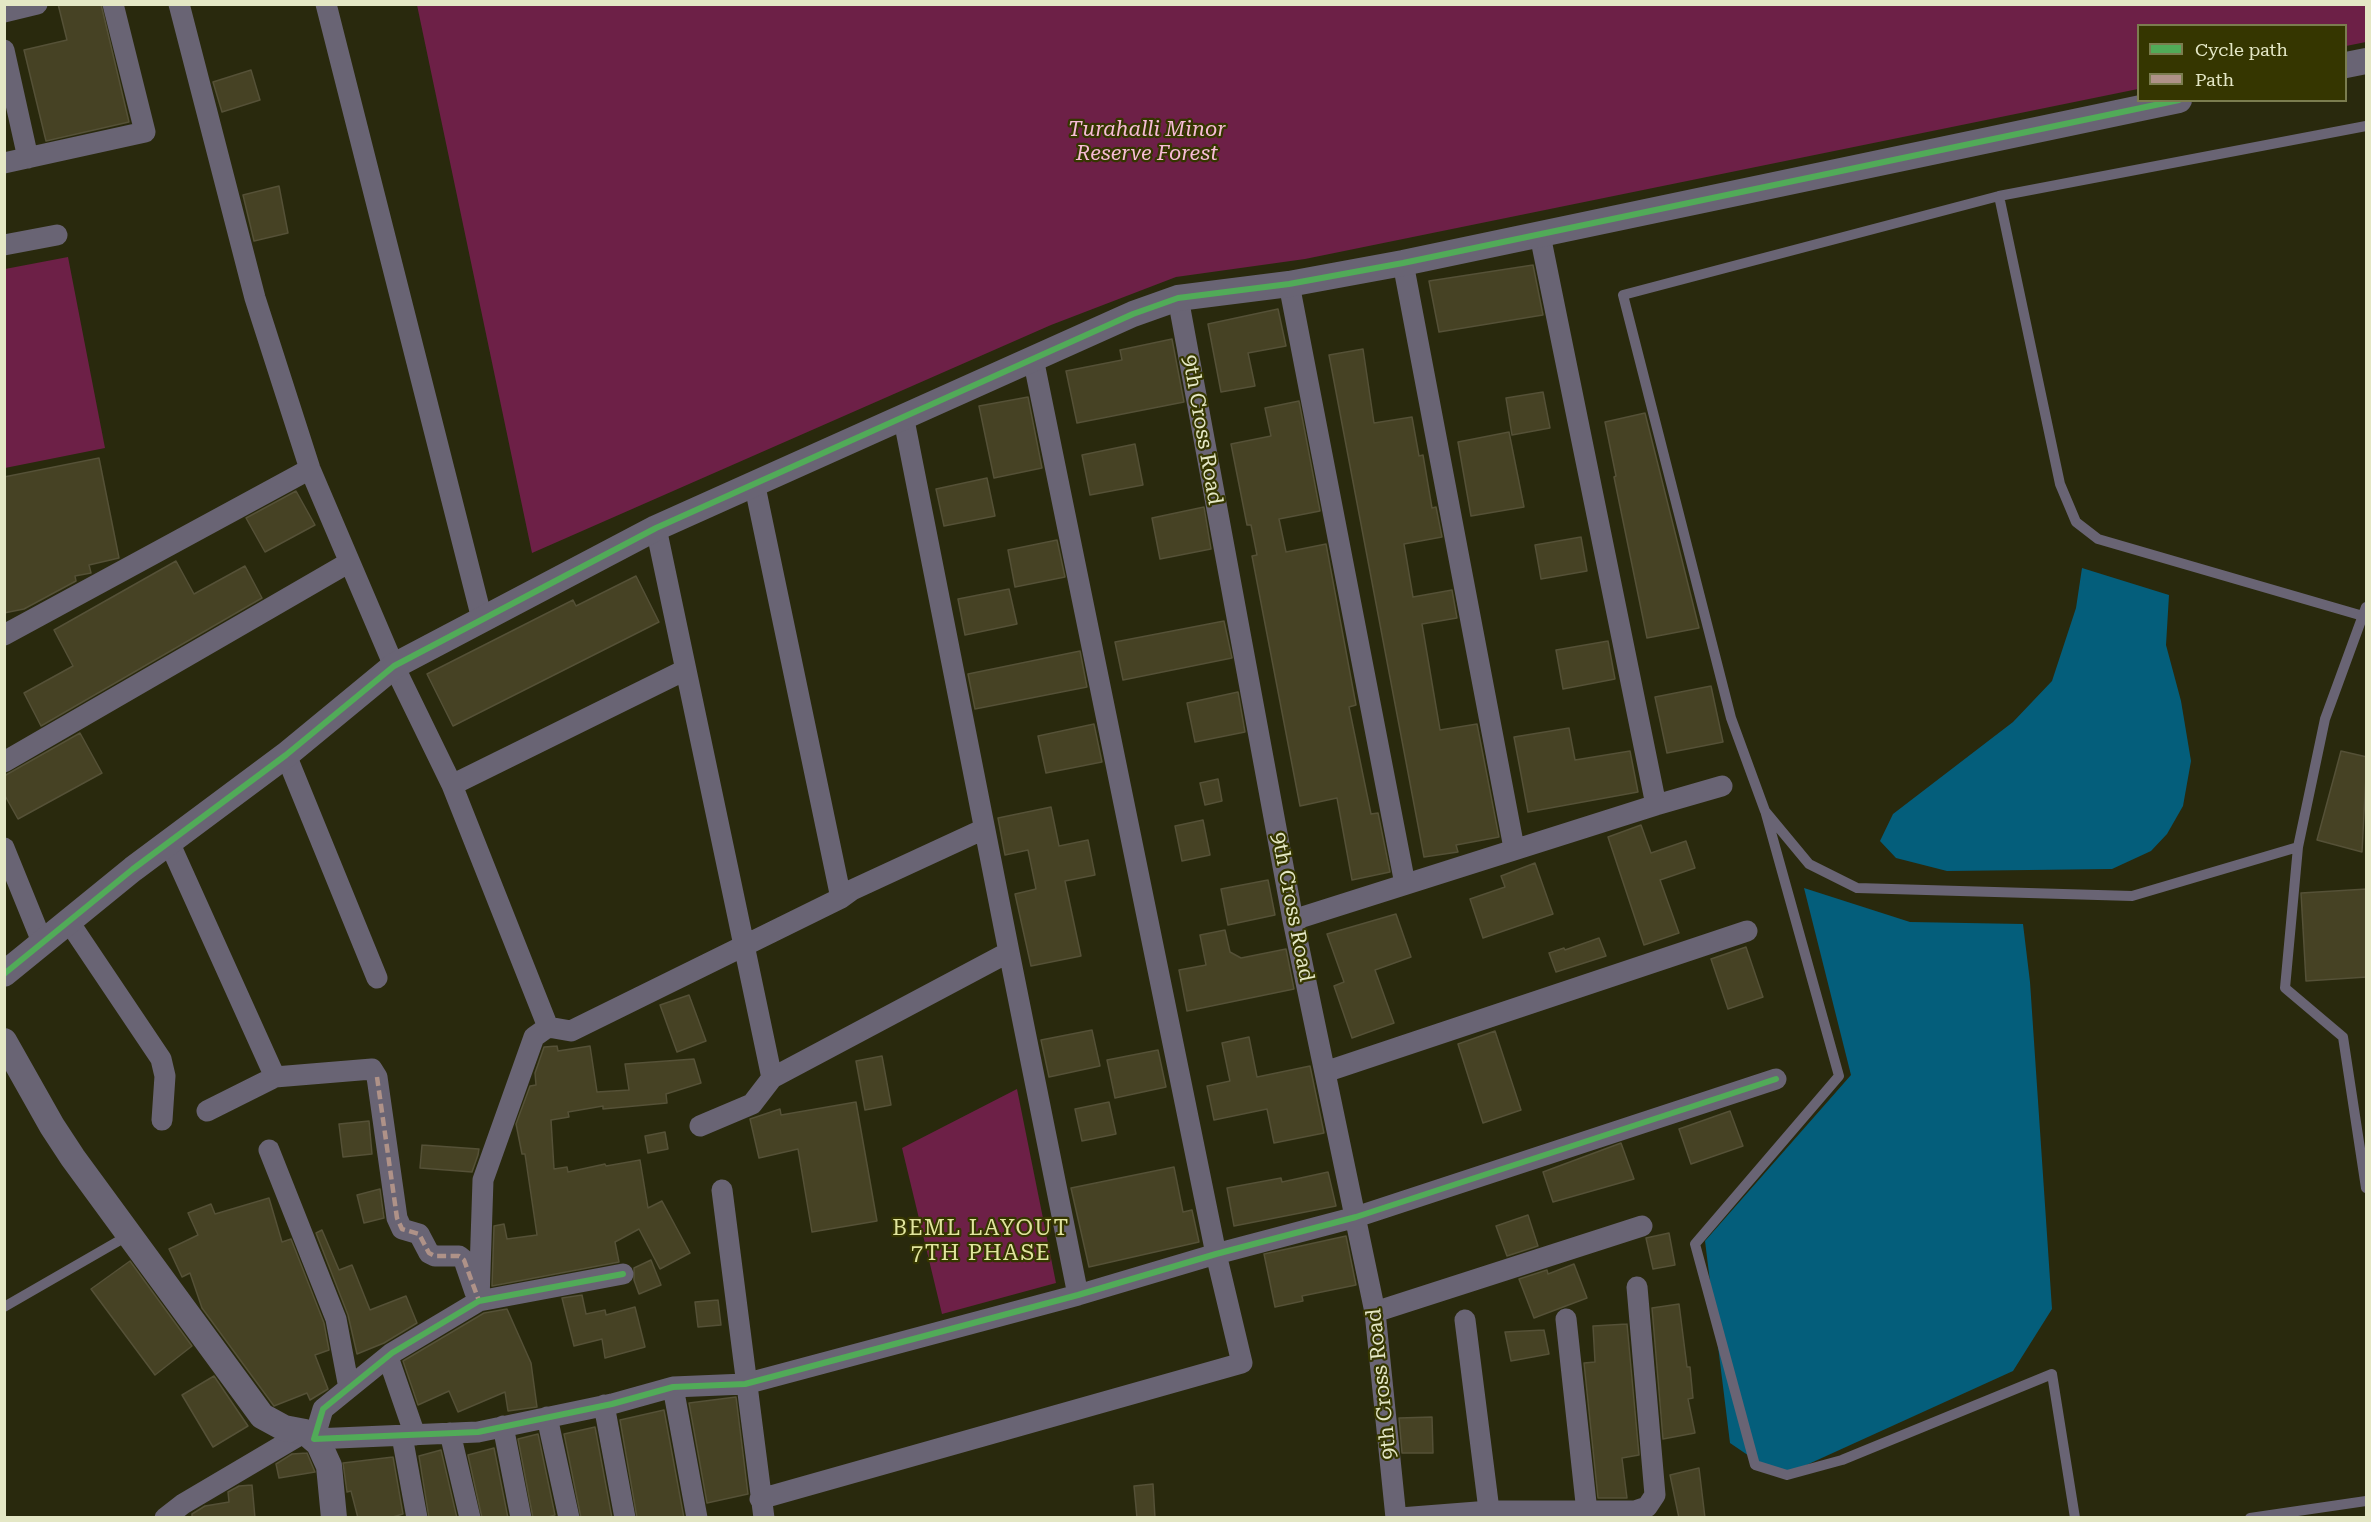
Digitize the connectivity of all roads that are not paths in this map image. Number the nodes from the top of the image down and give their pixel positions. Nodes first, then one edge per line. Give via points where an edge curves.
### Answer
1 (37, 4) edge
2 (113, 4) edge
3 (179, 4) edge
4 (326, 4) edge
5 (4, 12) edge
6 (4, 50) edge
7 (2367, 61) edge
8 (2347, 65) edge
9 (2170, 102) edge
10 (2367, 126) edge
11 (28, 158) junction
12 (4, 163) edge
13 (1999, 196) junction
14 (57, 235) dead end
15 (1540, 235) junction
16 (4, 245) edge
17 (1403, 263) junction
18 (1289, 284) junction
19 (1178, 298) junction
20 (1034, 358) junction
21 (903, 415) junction
22 (310, 469) junction
23 (754, 482) junction
24 (656, 528) junction
25 (348, 563) junction
26 (2365, 612) edge
27 (482, 619) junction
28 (4, 635) edge
29 (394, 666) junction
30 (685, 670) junction
31 (286, 755) junction
32 (4, 762) edge
33 (452, 785) junction
34 (1722, 786) dead end
35 (1656, 805) junction
36 (1765, 811) junction
37 (984, 829) junction
38 (170, 842) junction
39 (2298, 847) junction
40 (4, 848) edge
41 (1514, 848) junction
42 (1405, 884) junction
43 (841, 898) junction
44 (1293, 920) junction
45 (69, 922) junction
46 (1748, 931) dead end
47 (43, 944) junction
48 (743, 946) junction
49 (1009, 952) junction
50 (4, 974) edge
51 (377, 978) dead end
52 (548, 1027) junction
53 (4, 1041) edge
54 (1325, 1072) junction
55 (274, 1077) junction
56 (772, 1078) junction
57 (1776, 1079) dead end
58 (207, 1111) dead end
59 (162, 1120) dead end
60 (700, 1126) dead end
61 (269, 1150) dead end
62 (2367, 1188) edge
63 (722, 1190) dead end
64 (1356, 1217) junction
65 (1642, 1226) dead end
66 (130, 1234) junction
67 (1216, 1254) junction
68 (623, 1275) dead end
69 (1637, 1287) dead end
70 (1078, 1296) junction
71 (478, 1301) junction
72 (4, 1307) edge
73 (1375, 1312) junction
74 (1566, 1319) dead end
75 (1465, 1320) dead end
76 (388, 1357) junction
77 (745, 1384) junction
78 (673, 1387) junction
79 (349, 1389) junction
80 (604, 1405) junction
81 (547, 1417) junction
82 (503, 1426) junction
83 (450, 1433) junction
84 (409, 1435) junction
85 (310, 1436) junction
86 (2367, 1501) edge
87 (762, 1509) edge
88 (184, 1511) edge
89 (1490, 1514) edge
90 (1598, 1514) edge
91 (165, 1518) edge
92 (334, 1518) edge
93 (417, 1518) edge
94 (470, 1518) edge
95 (521, 1518) edge
96 (569, 1518) edge
97 (626, 1518) edge
98 (697, 1518) edge
99 (1398, 1518) edge
100 (2075, 1518) edge
101 (2250, 1518) edge

1 - 5 street
2 - 11 street via 145,132
3 - 22 street via 255,298
4 - 27 street
6 - 11 street
7 - 8 street
9 - 15 street
10 - 13 lane
11 - 12 street
13 - 26 lane via 2060,484 2076,522 2098,539
13 - 36 lane via 1623,295 1731,718
14 - 16 street
15 - 17 street
15 - 35 street
17 - 18 street
17 - 41 street
18 - 19 street
18 - 42 street
19 - 20 street
19 - 44 street, 9th Cross Road
20 - 21 street
20 - 67 street
21 - 23 street
21 - 37 street
22 - 25 street
22 - 28 street
23 - 24 street
23 - 43 street
24 - 27 street
24 - 30 street
25 - 29 street
25 - 32 street
26 - 39 lane via 2325,719
27 - 29 street
29 - 31 street
29 - 33 street
30 - 33 street
30 - 48 street
31 - 38 street
31 - 51 street
33 - 52 street
34 - 35 street
35 - 41 street
36 - 39 lane via 1809,864 1857,888 2132,896
36 - 100 lane via 1839,1076 1695,1244 1755,1465 1787,1474 1842,1460 2052,1374
37 - 43 street
37 - 49 street
38 - 45 street
38 - 55 street
39 - 62 lane via 2285,988 2343,1037
40 - 47 street
41 - 42 street
42 - 44 street
43 - 48 street
44 - 54 street, 9th Cross Road
45 - 47 street
45 - 59 street via 161,1059 165,1076
46 - 54 street
47 - 50 street
48 - 52 street via 571,1031
48 - 56 street
49 - 56 street
49 - 70 street
52 - 71 street via 534,1037 483,1180
53 - 66 street via 52,1126
54 - 64 street, 9th Cross Road
55 - 58 street
55 - 71 street via 372,1069 402,1229 419,1234 429,1253 435,1256 459,1256 464,1260
56 - 60 street via 752,1104
57 - 64 street
61 - 79 street via 336,1319
63 - 77 street
64 - 67 street
64 - 73 street, 9th Cross Road
65 - 73 street
66 - 72 lane
66 - 85 street via 262,1416
67 - 70 street
67 - 87 street via 1242,1363
68 - 71 street
69 - 90 street via 1655,1495 1647,1506 1635,1511
70 - 77 street
71 - 76 street
73 - 99 street, 9th Cross Road
74 - 90 street
75 - 89 street
76 - 79 street
76 - 84 street
77 - 78 street
77 - 87 street
78 - 80 street
78 - 98 street
79 - 85 street via 323,1409
80 - 81 street
80 - 97 street
81 - 82 street
81 - 96 street
82 - 83 street
82 - 95 street
83 - 84 street
83 - 94 street
84 - 85 street
84 - 93 street
85 - 88 street
85 - 92 street via 327,1457
86 - 101 lane
88 - 91 street
89 - 90 street
89 - 99 street

